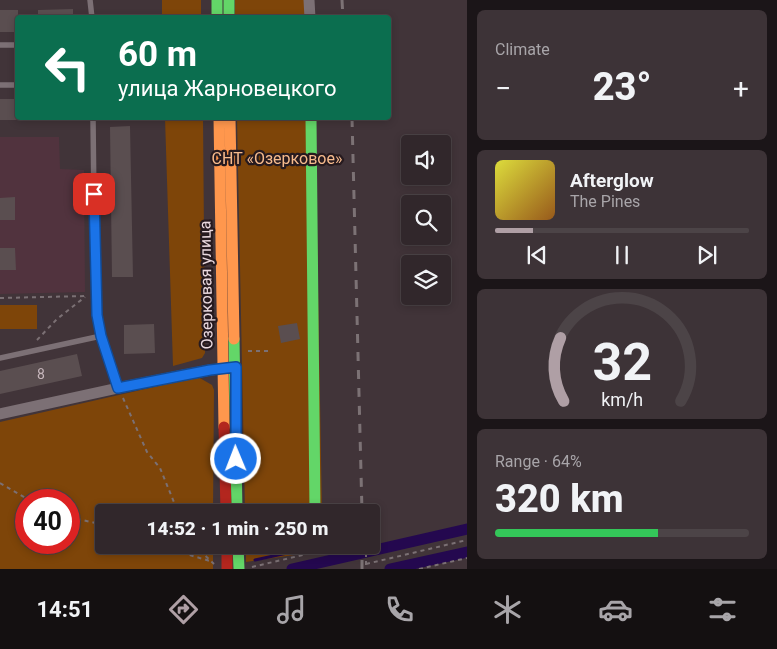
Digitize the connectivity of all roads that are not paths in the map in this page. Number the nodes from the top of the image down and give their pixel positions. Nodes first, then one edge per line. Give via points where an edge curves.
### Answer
1 (90, 0) edge
2 (217, 0) edge
3 (229, 0) edge
4 (310, 0) edge
5 (92, 15) edge
6 (217, 15) edge
7 (229, 15) edge
8 (310, 15) edge
9 (15, 44) edge
10 (0, 45) edge
11 (0, 85) edge
12 (15, 85) edge
13 (93, 120) edge
14 (219, 120) edge
15 (230, 120) edge
16 (311, 120) edge
17 (101, 336) junction
18 (0, 358) edge
19 (230, 368) junction
20 (118, 388) junction
21 (0, 414) edge
22 (226, 504) edge
23 (237, 504) edge
24 (314, 504) edge
25 (228, 554) edge
26 (235, 554) edge
27 (230, 568) edge

1 - 5 lane
2 - 6 street
3 - 7 street
4 - 8 street
9 - 10 lane
11 - 12 lane
13 - 17 lane via 95,289
14 - 19 street, Озерковая улица
15 - 19 street, Озерковая улица
16 - 24 street
17 - 18 lane
17 - 20 lane
19 - 20 street
19 - 22 street, Озерковая улица
19 - 23 street, Озерковая улица
20 - 21 street
25 - 27 street
26 - 27 street

